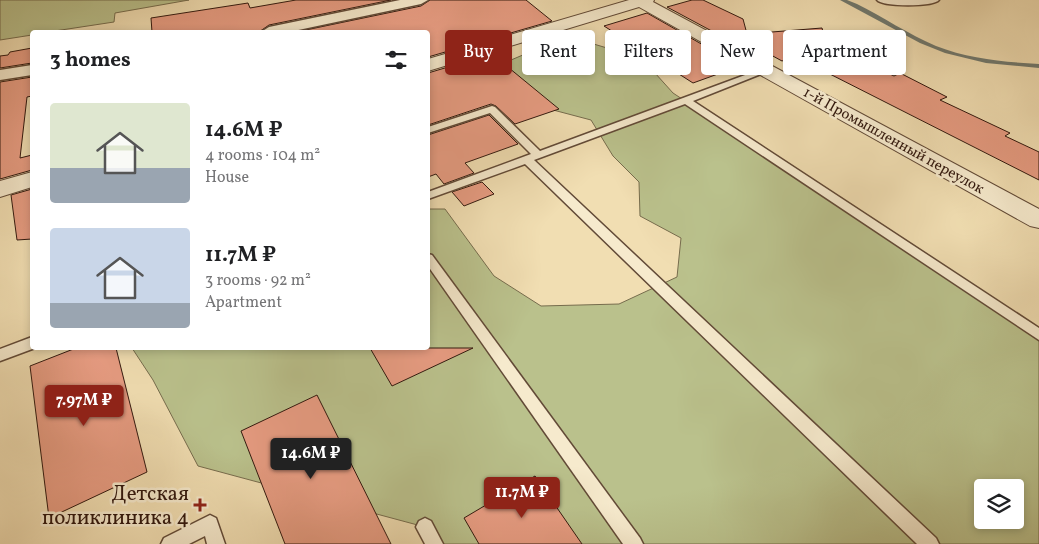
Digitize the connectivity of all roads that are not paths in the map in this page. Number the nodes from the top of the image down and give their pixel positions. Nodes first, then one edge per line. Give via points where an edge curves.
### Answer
1 (421, 0) edge
2 (884, 0) edge
3 (932, 0) edge
4 (642, 1) edge
5 (278, 30) edge
6 (701, 33) edge
7 (430, 64) edge
8 (30, 70) edge
9 (773, 73) edge
10 (0, 75) edge
11 (754, 75) edge
12 (685, 100) junction
13 (430, 129) edge
14 (532, 157) junction
15 (30, 180) edge
16 (0, 189) edge
17 (430, 195) edge
18 (1039, 220) edge
19 (430, 261) edge
20 (1039, 335) edge
21 (30, 344) edge
22 (0, 355) edge
23 (425, 527) dead end
24 (170, 544) edge
25 (216, 544) edge
26 (434, 544) edge
27 (634, 544) edge
28 (930, 544) edge

1 - 5 street
2 - 3 street
4 - 6 street, 1-й Промышленный переулок
4 - 7 street
8 - 10 street
9 - 18 street, 1-й Промышленный переулок
11 - 12 lane
12 - 14 lane
12 - 20 lane
13 - 14 lane via 492,109
14 - 17 lane
14 - 28 lane
15 - 16 street
19 - 27 lane
21 - 22 lane
23 - 26 lane
24 - 25 lane via 210,524

